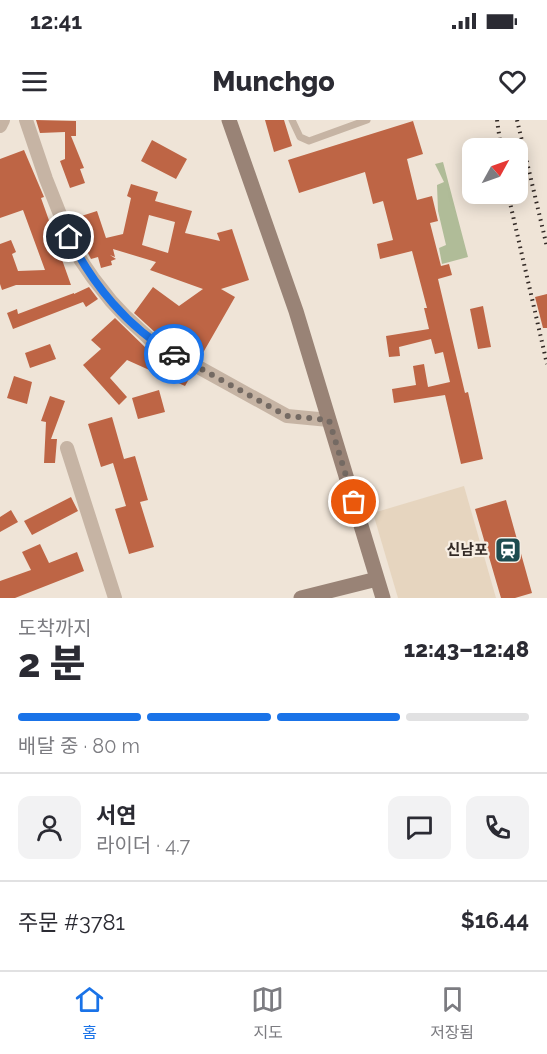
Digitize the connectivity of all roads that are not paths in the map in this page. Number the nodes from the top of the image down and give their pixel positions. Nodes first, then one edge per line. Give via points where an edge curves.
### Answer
1 (3, 120) edge
2 (26, 120) edge
3 (229, 120) edge
4 (292, 120) edge
5 (367, 120) edge
6 (0, 126) edge
7 (329, 420) junction
8 (67, 448) dead end
9 (377, 579) junction
10 (115, 598) edge
11 (301, 598) edge
12 (383, 598) edge

1 - 6 street
2 - 7 street via 72,244 93,278 126,317 153,342 287,416
3 - 7 main road via 296,311
4 - 5 lane via 300,137 309,141
7 - 9 main road
8 - 10 street
9 - 11 main road
9 - 12 main road

